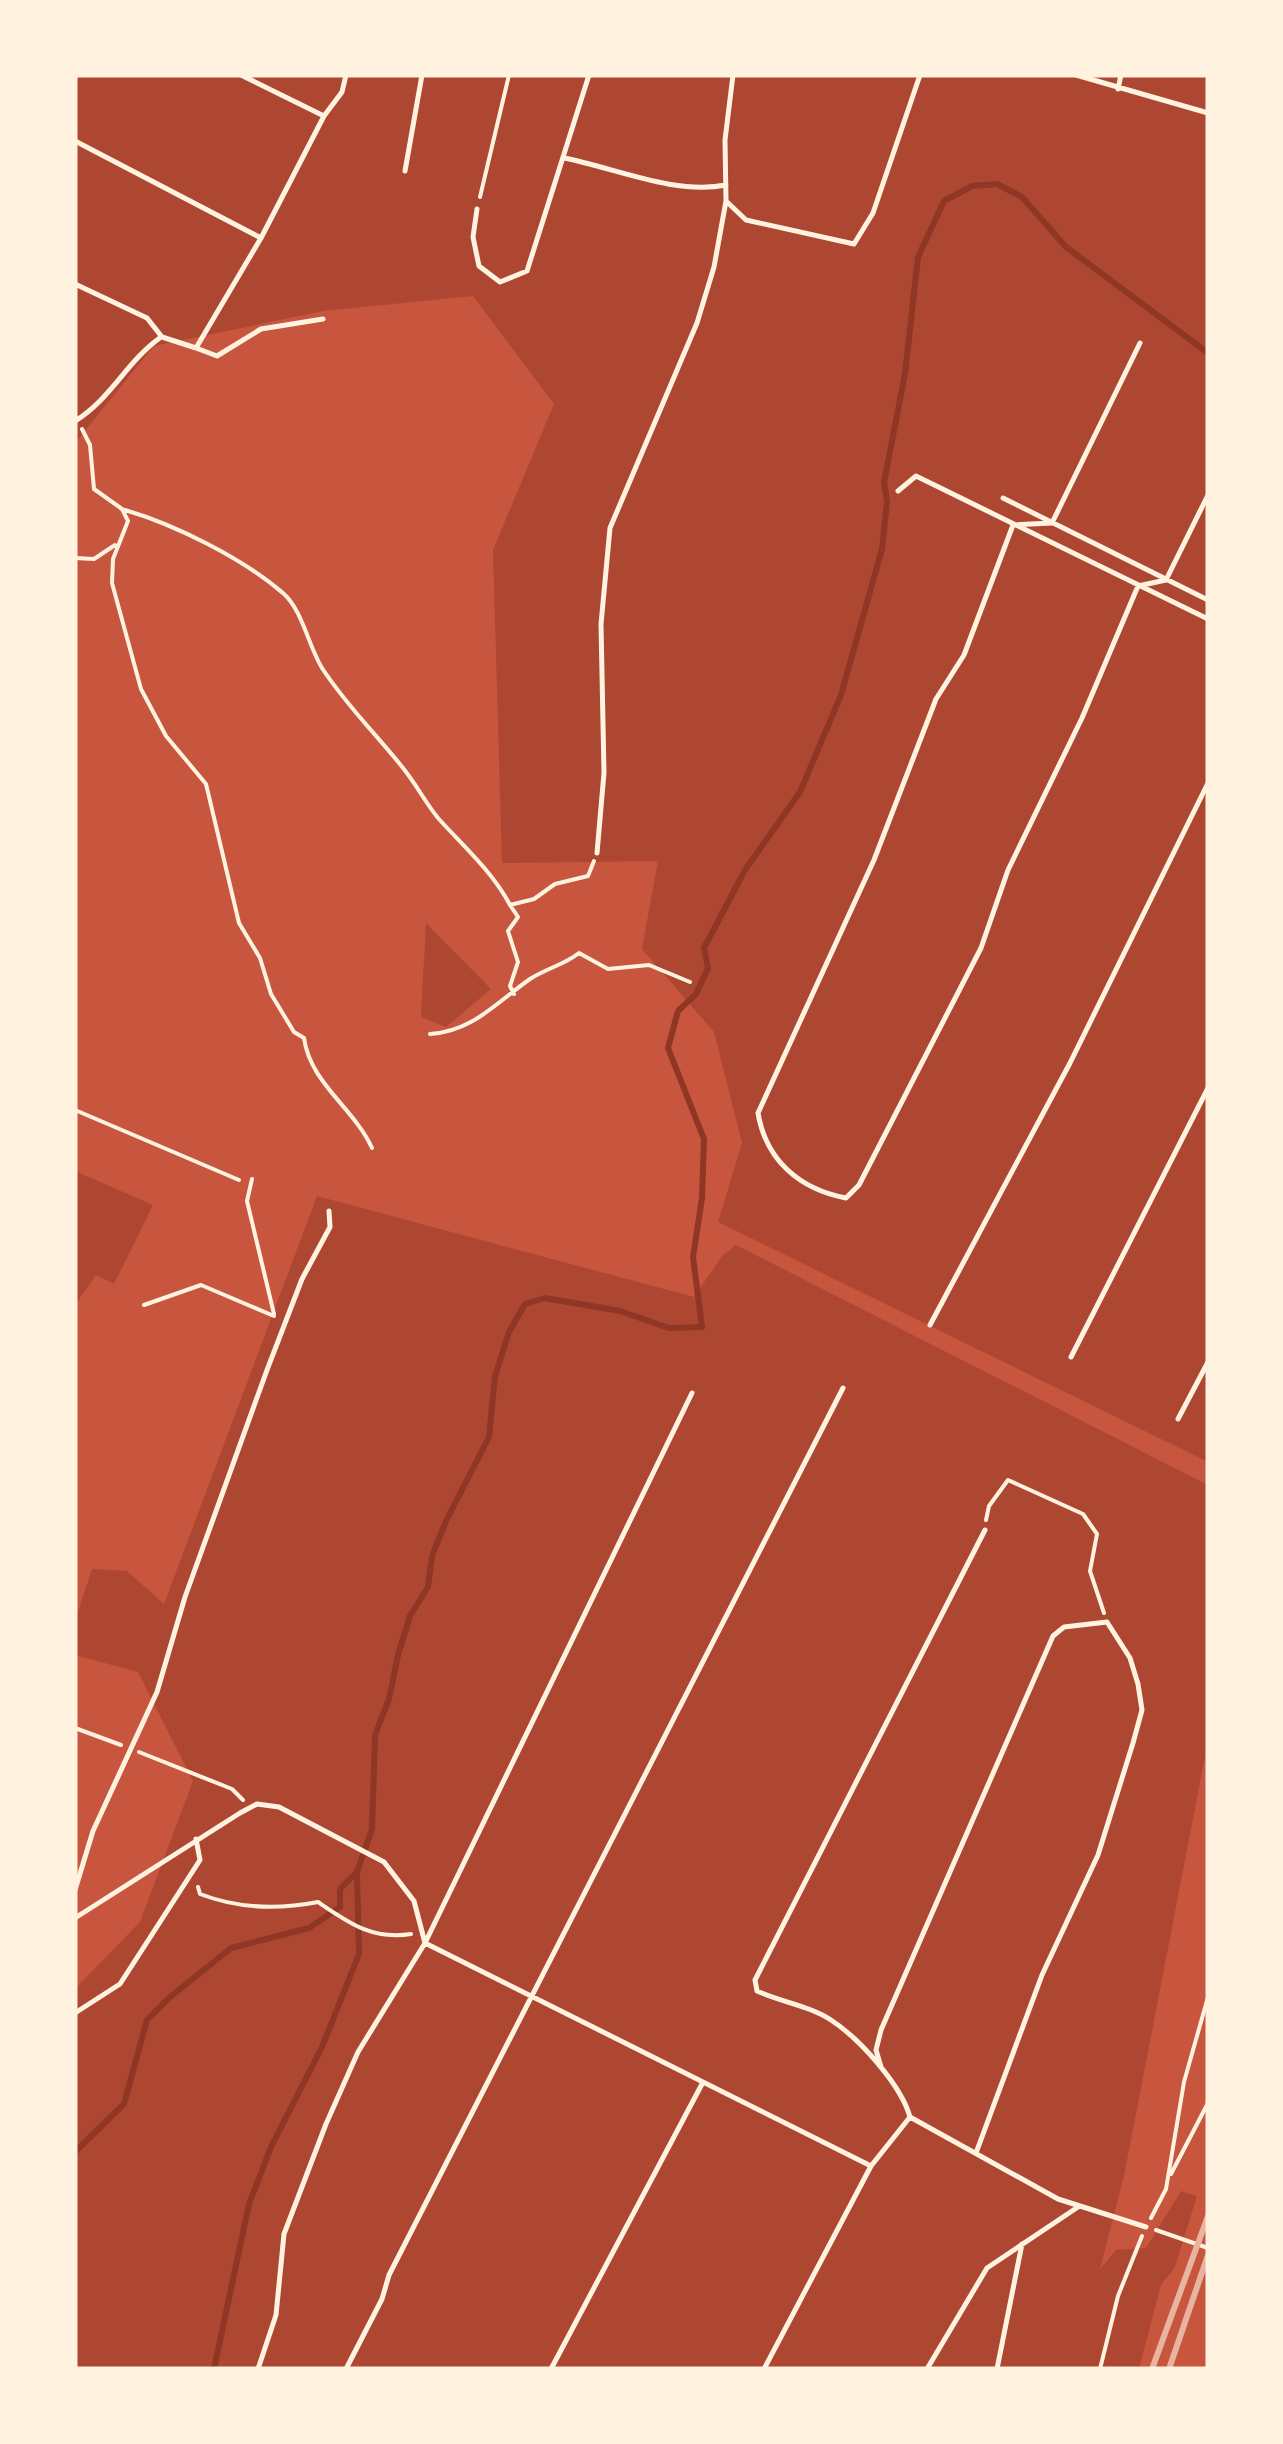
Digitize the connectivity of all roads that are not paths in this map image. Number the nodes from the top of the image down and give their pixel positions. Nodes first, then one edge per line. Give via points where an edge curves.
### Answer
1 (241, 75) edge
2 (346, 75) edge
3 (422, 75) edge
4 (588, 75) edge
5 (733, 75) edge
6 (920, 75) edge
7 (1076, 75) edge
8 (1121, 75) edge
9 (1118, 90) junction
10 (1208, 113) edge
11 (324, 116) junction
12 (75, 141) edge
13 (564, 158) junction
14 (405, 171) dead end
15 (726, 185) junction
16 (726, 201) junction
17 (477, 209) road end
18 (261, 238) junction
19 (75, 284) edge
20 (324, 320) dead end
21 (162, 337) junction
22 (1140, 343) dead end
23 (196, 348) junction
24 (76, 420) edge
25 (898, 492) dead end
26 (1208, 495) edge
27 (1004, 498) dead end
28 (1052, 523) junction
29 (1013, 525) junction
30 (1166, 580) junction
31 (1138, 586) junction
32 (1208, 600) edge
33 (1208, 619) edge
34 (1208, 783) edge
35 (597, 853) road end
36 (1208, 1088) edge
37 (329, 1211) dead end
38 (930, 1325) dead end
39 (1072, 1358) dead end
40 (1208, 1362) edge
41 (843, 1388) dead end
42 (692, 1393) dead end
43 (1178, 1418) dead end
44 (984, 1530) road end
45 (196, 1840) junction
46 (75, 1890) edge
47 (75, 1908) edge
48 (82, 1914) junction
49 (75, 1918) edge
50 (425, 1943) junction
51 (534, 1998) junction
52 (75, 2013) edge
53 (881, 2067) junction
54 (702, 2084) junction
55 (910, 2118) junction
56 (976, 2154) junction
57 (871, 2166) junction
58 (1080, 2206) junction
59 (1146, 2227) road end
60 (1022, 2242) junction
61 (258, 2369) edge
62 (346, 2369) edge
63 (551, 2369) edge
64 (764, 2369) edge
65 (927, 2369) edge
66 (997, 2369) edge

1 - 11 lane
2 - 11 lane
3 - 14 lane
4 - 13 lane
5 - 15 lane
6 - 16 lane via 872,213 854,244 746,220
7 - 9 lane
8 - 9 lane
9 - 10 lane
11 - 18 lane
12 - 18 lane
13 - 15 lane via 690,186
13 - 17 lane via 526,271 500,282 479,266
15 - 16 lane
16 - 35 lane via 697,323 610,528 601,624 604,773
18 - 23 lane
19 - 21 lane via 147,318
20 - 23 lane via 261,329 217,356
21 - 23 lane
21 - 24 lane via 129,365 100,404
22 - 28 lane
25 - 29 lane via 916,476
26 - 30 lane
27 - 28 lane
28 - 29 lane
28 - 30 lane
29 - 31 lane
29 - 31 lane via 964,655 936,700 874,860 758,1113 763,1144 825,1194 846,1198 859,1186 980,948 1008,870
30 - 31 lane
30 - 32 lane
31 - 33 lane
34 - 38 lane
36 - 39 lane
37 - 46 lane via 330,1227 285,1324 157,1692 93,1831
40 - 43 lane
41 - 51 lane
42 - 50 lane
44 - 53 lane via 755,1980 758,1991 830,2020
45 - 48 lane
45 - 50 lane via 257,1804 279,1807 384,1862 414,1900
45 - 52 lane via 200,1860 120,1984
47 - 48 lane
48 - 49 lane
50 - 51 lane
50 - 61 lane via 358,2052 301,2183 284,2234 276,2315
51 - 54 lane
51 - 62 lane
53 - 55 lane
53 - 56 lane via 881,2030 1052,1636 1064,1627 1106,1622 1130,1658 1142,1710 1098,1856 1042,1975
54 - 57 lane
54 - 63 lane
55 - 56 lane
55 - 57 lane
56 - 58 lane
57 - 64 lane
58 - 59 lane
58 - 60 lane
60 - 65 lane via 987,2268
60 - 66 lane

